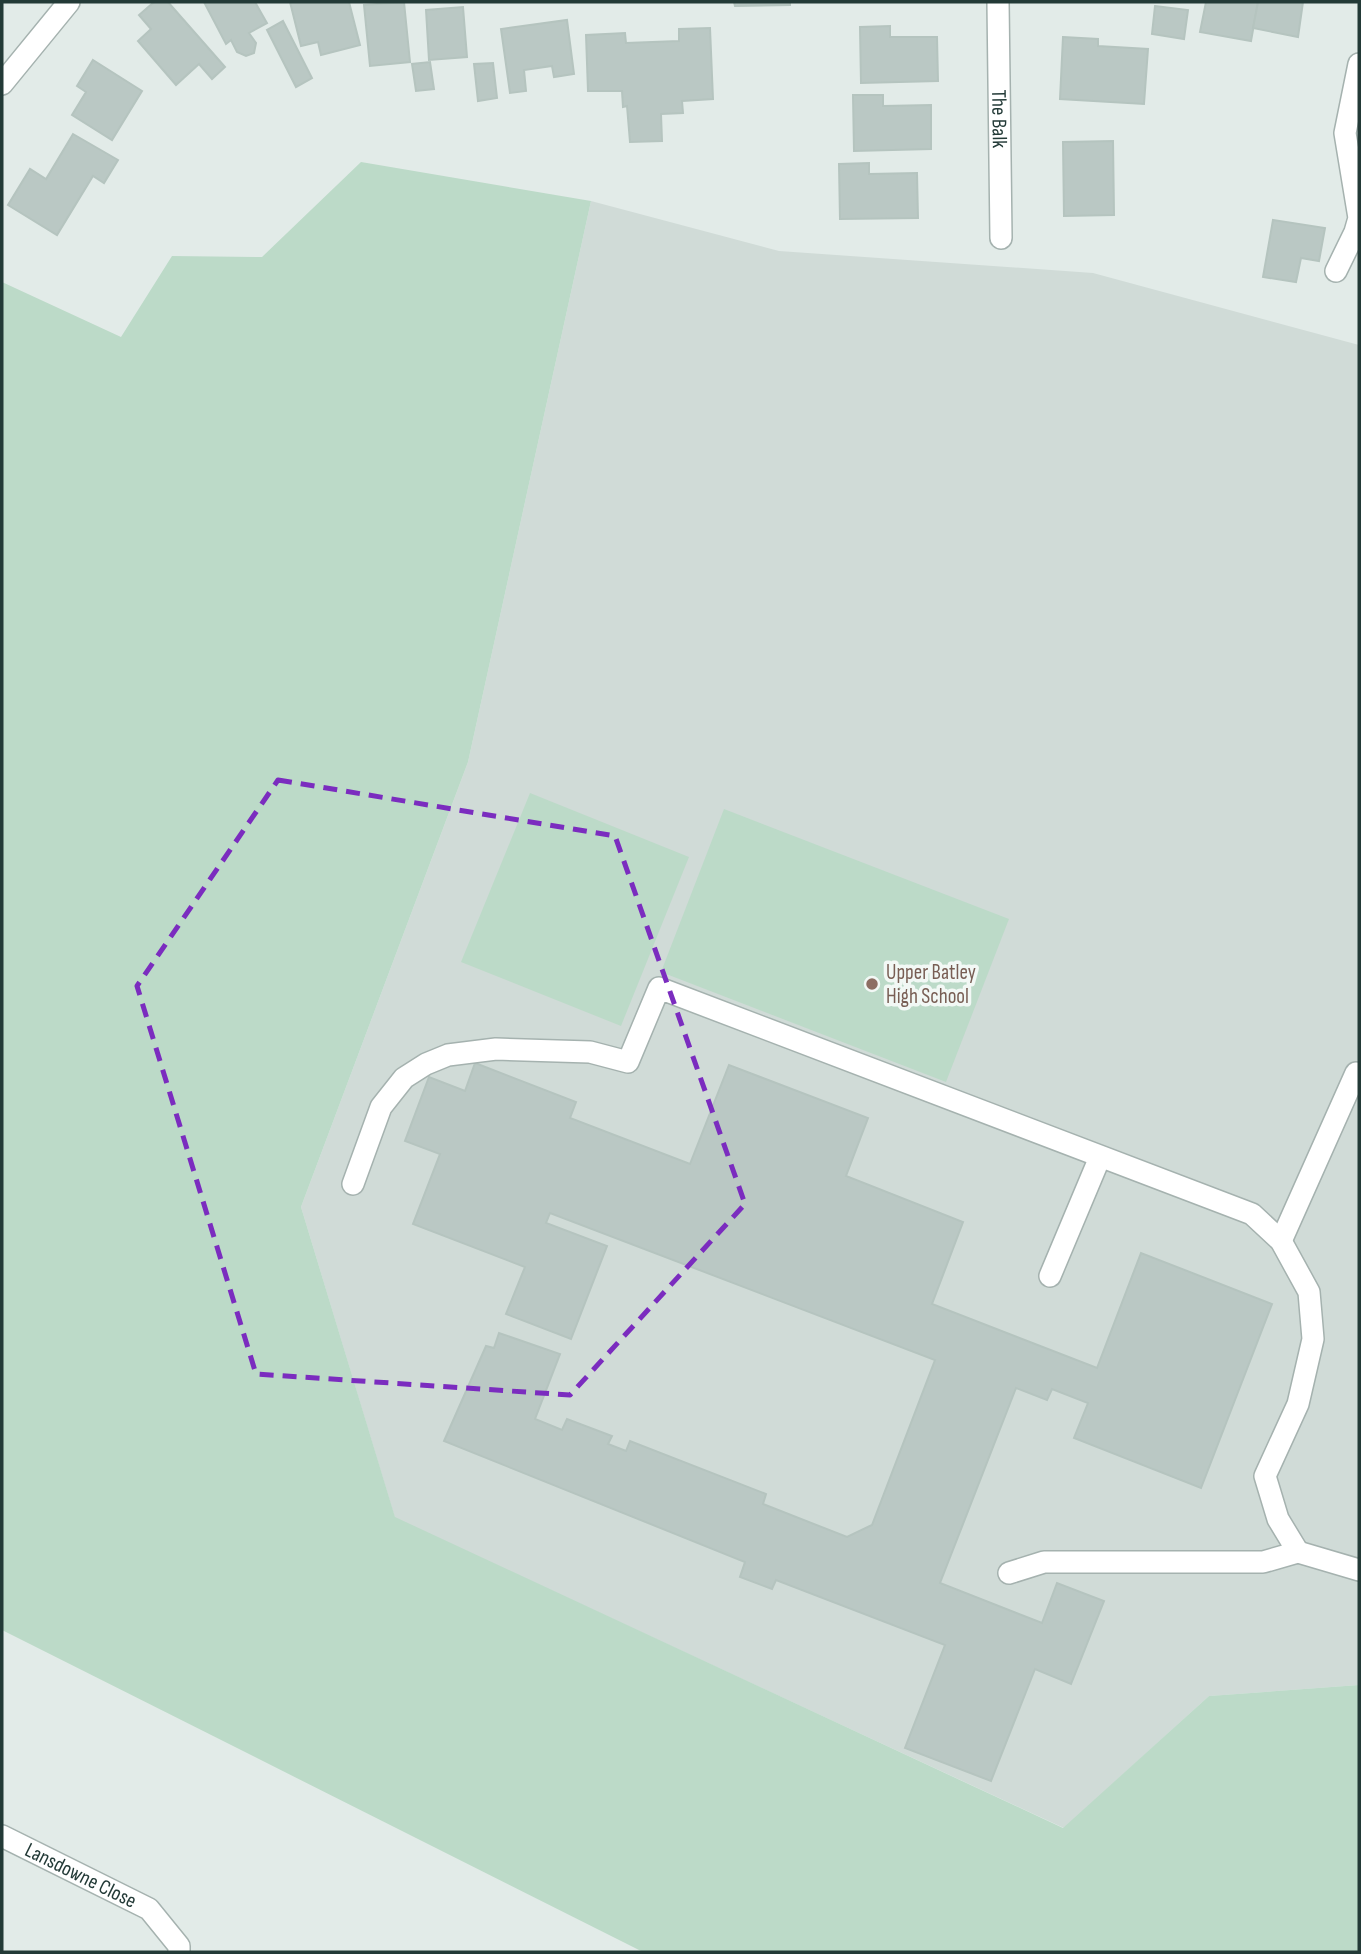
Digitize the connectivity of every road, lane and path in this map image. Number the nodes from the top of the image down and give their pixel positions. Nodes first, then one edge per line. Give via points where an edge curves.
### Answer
1 (69, 2) edge
2 (998, 2) edge
3 (1359, 64) edge
4 (2, 84) edge
5 (1352, 133) edge
6 (1000, 238) dead end
7 (1336, 271) dead end
8 (1356, 1073) dead end
9 (1100, 1157) junction
10 (353, 1184) dead end
11 (1282, 1241) junction
12 (1050, 1276) dead end
13 (1298, 1552) junction
14 (1359, 1570) edge
15 (1009, 1573) dead end
16 (2, 1836) edge
17 (178, 1952) edge

1 - 4 street
2 - 6 street, The Balk
3 - 5 street
5 - 7 street via 1359,218
8 - 11 street
9 - 10 street via 659,988 628,1062 590,1052 496,1049 448,1055 404,1078 381,1107
9 - 11 street via 1252,1213
9 - 12 street
11 - 13 street via 1309,1292 1313,1339 1298,1404 1265,1476 1278,1519
13 - 14 street
13 - 15 street via 1263,1562 1044,1562
16 - 17 street, Lansdowne Close via 149,1909

